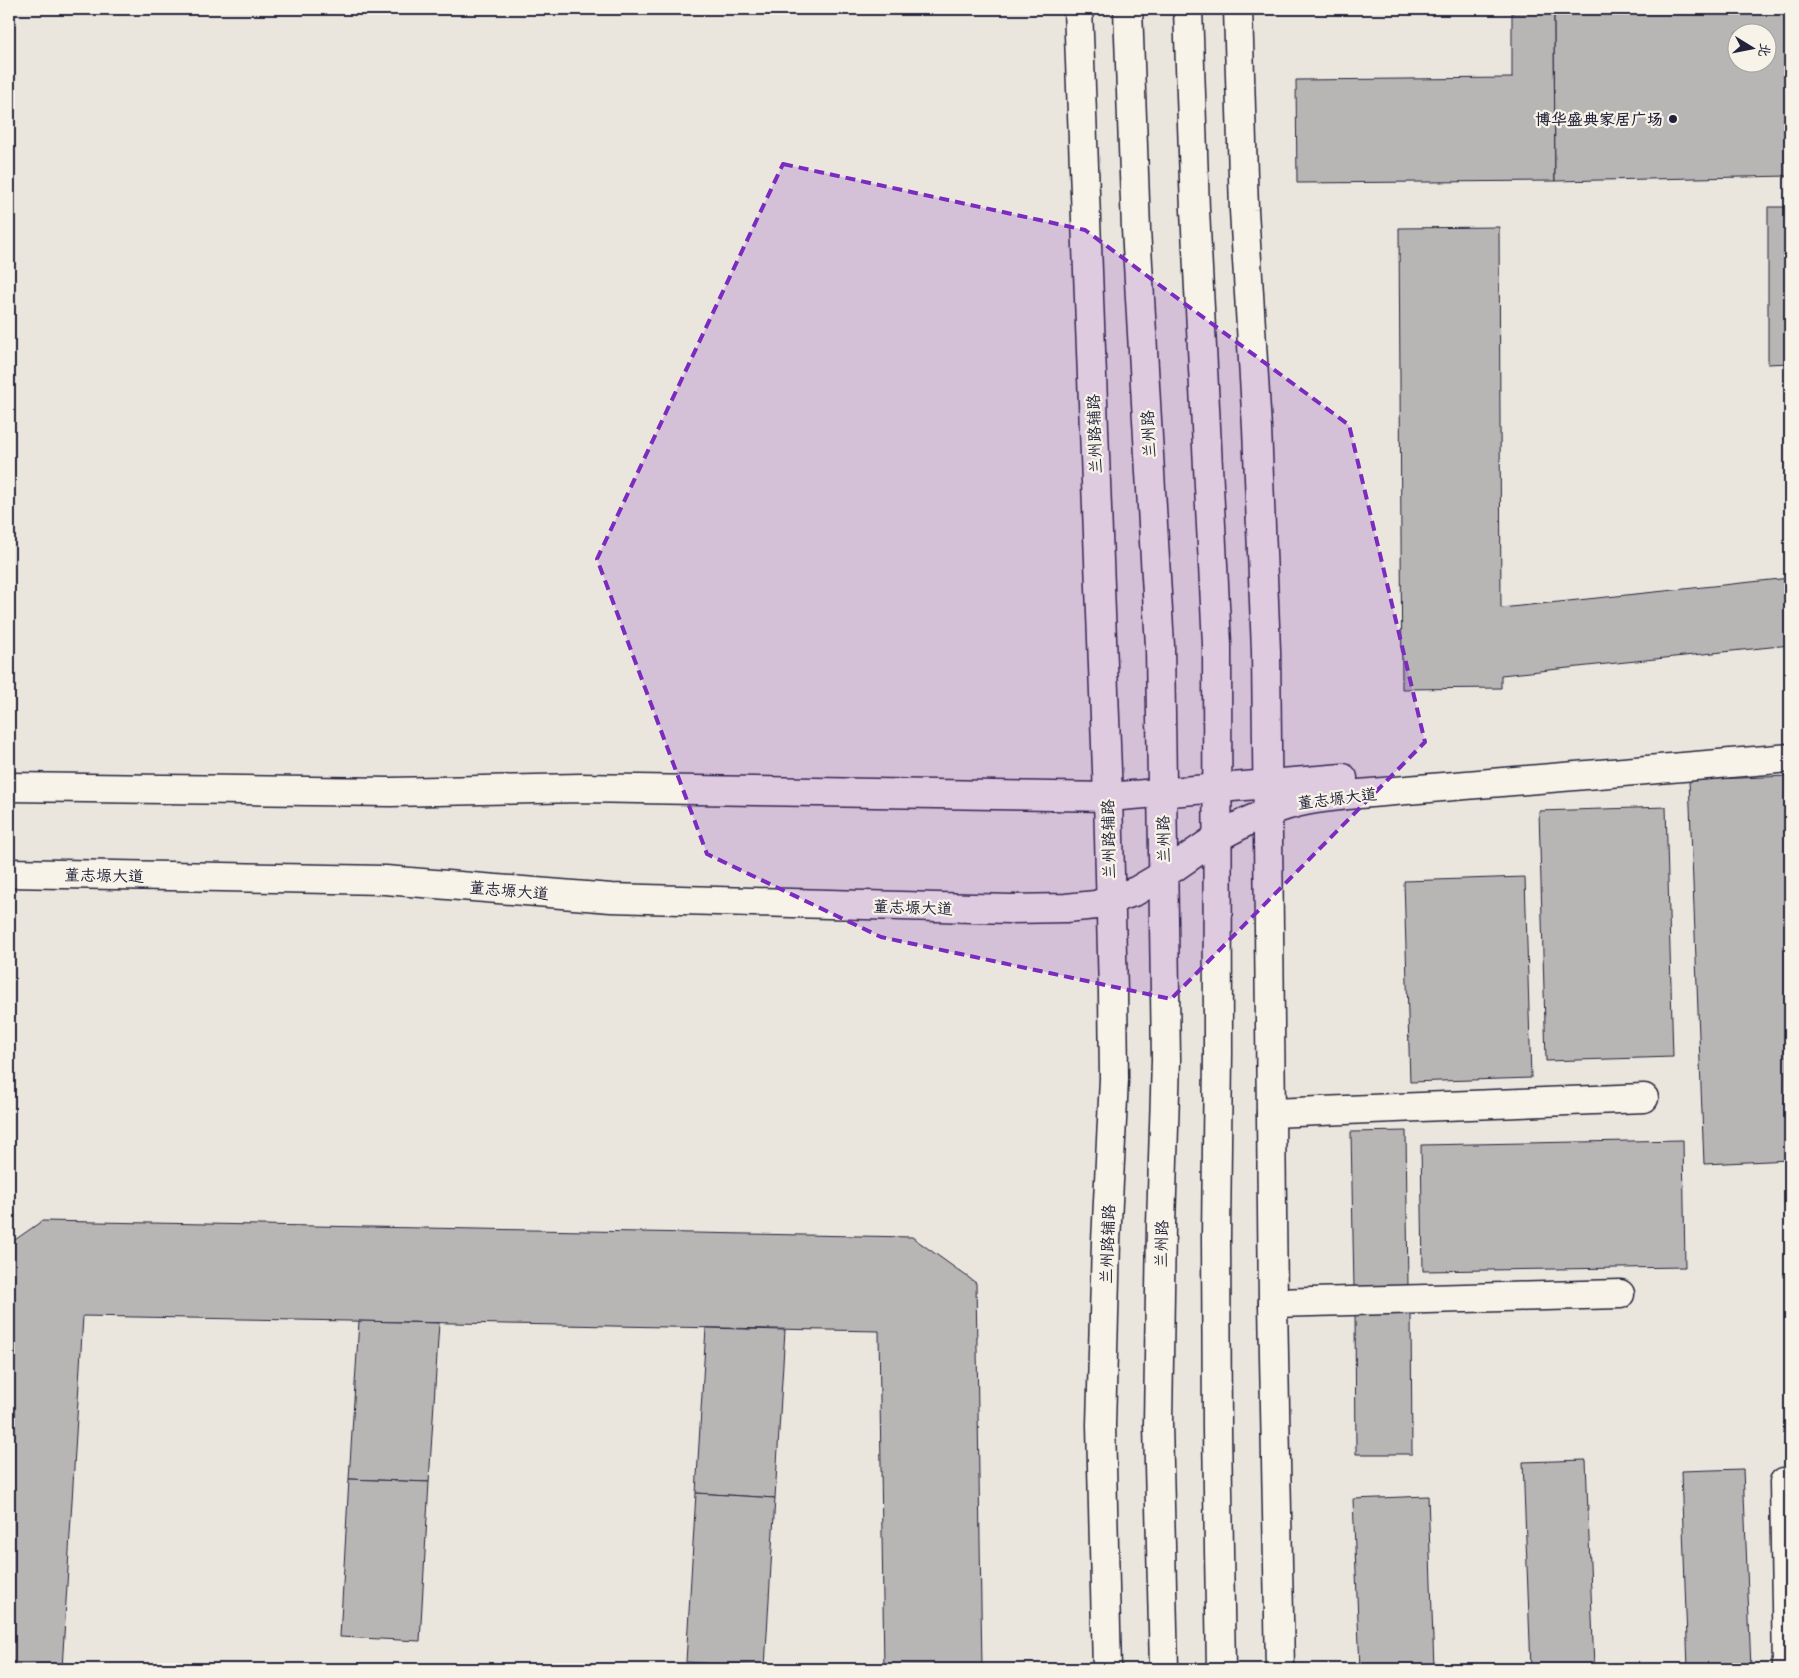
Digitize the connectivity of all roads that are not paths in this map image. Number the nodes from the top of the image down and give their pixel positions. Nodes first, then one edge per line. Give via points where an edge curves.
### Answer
1 (1078, 9) edge
2 (1128, 9) edge
3 (1188, 9) edge
4 (1238, 9) edge
5 (1790, 740) edge
6 (1790, 758) edge
7 (1269, 784) junction
8 (9, 787) edge
9 (1217, 788) junction
10 (1162, 793) junction
11 (1108, 797) junction
12 (1269, 812) junction
13 (1218, 838) junction
14 (9, 873) edge
15 (1163, 875) junction
16 (1110, 900) junction
17 (1644, 1098) dead end
18 (1271, 1113) junction
19 (1620, 1294) dead end
20 (1273, 1303) junction
21 (1784, 1482) dead end
22 (1107, 1669) edge
23 (1164, 1669) edge
24 (1221, 1669) edge
25 (1280, 1669) edge
26 (1787, 1669) edge

1 - 11 main road, 兰州路辅路
2 - 10 main road, 兰州路 via 1136,229 1160,646
3 - 9 main road via 1217,644
4 - 7 main road via 1244,210 1258,428
5 - 7 main road, 董志塬大道
6 - 12 main road, 董志塬大道 via 1329,797 1286,805
7 - 9 main road, 董志塬大道
7 - 12 main road
8 - 11 main road, 董志塬大道 via 391,792 580,788
9 - 10 main road, 董志塬大道
9 - 13 main road
10 - 11 main road, 董志塬大道
10 - 15 main road, 兰州路
11 - 16 main road, 兰州路辅路
12 - 13 main road, 董志塬大道
12 - 18 main road
13 - 15 main road, 董志塬大道
13 - 24 main road via 1216,1248
14 - 16 main road, 董志塬大道 via 385,880 611,898 1010,909 1066,908
15 - 16 main road, 董志塬大道 via 1136,891
15 - 23 main road, 兰州路 via 1166,1060 1158,1424
16 - 22 main road, 兰州路辅路 via 1114,1079 1102,1425
17 - 18 main road
18 - 20 main road
19 - 20 main road
20 - 25 main road
21 - 26 main road

